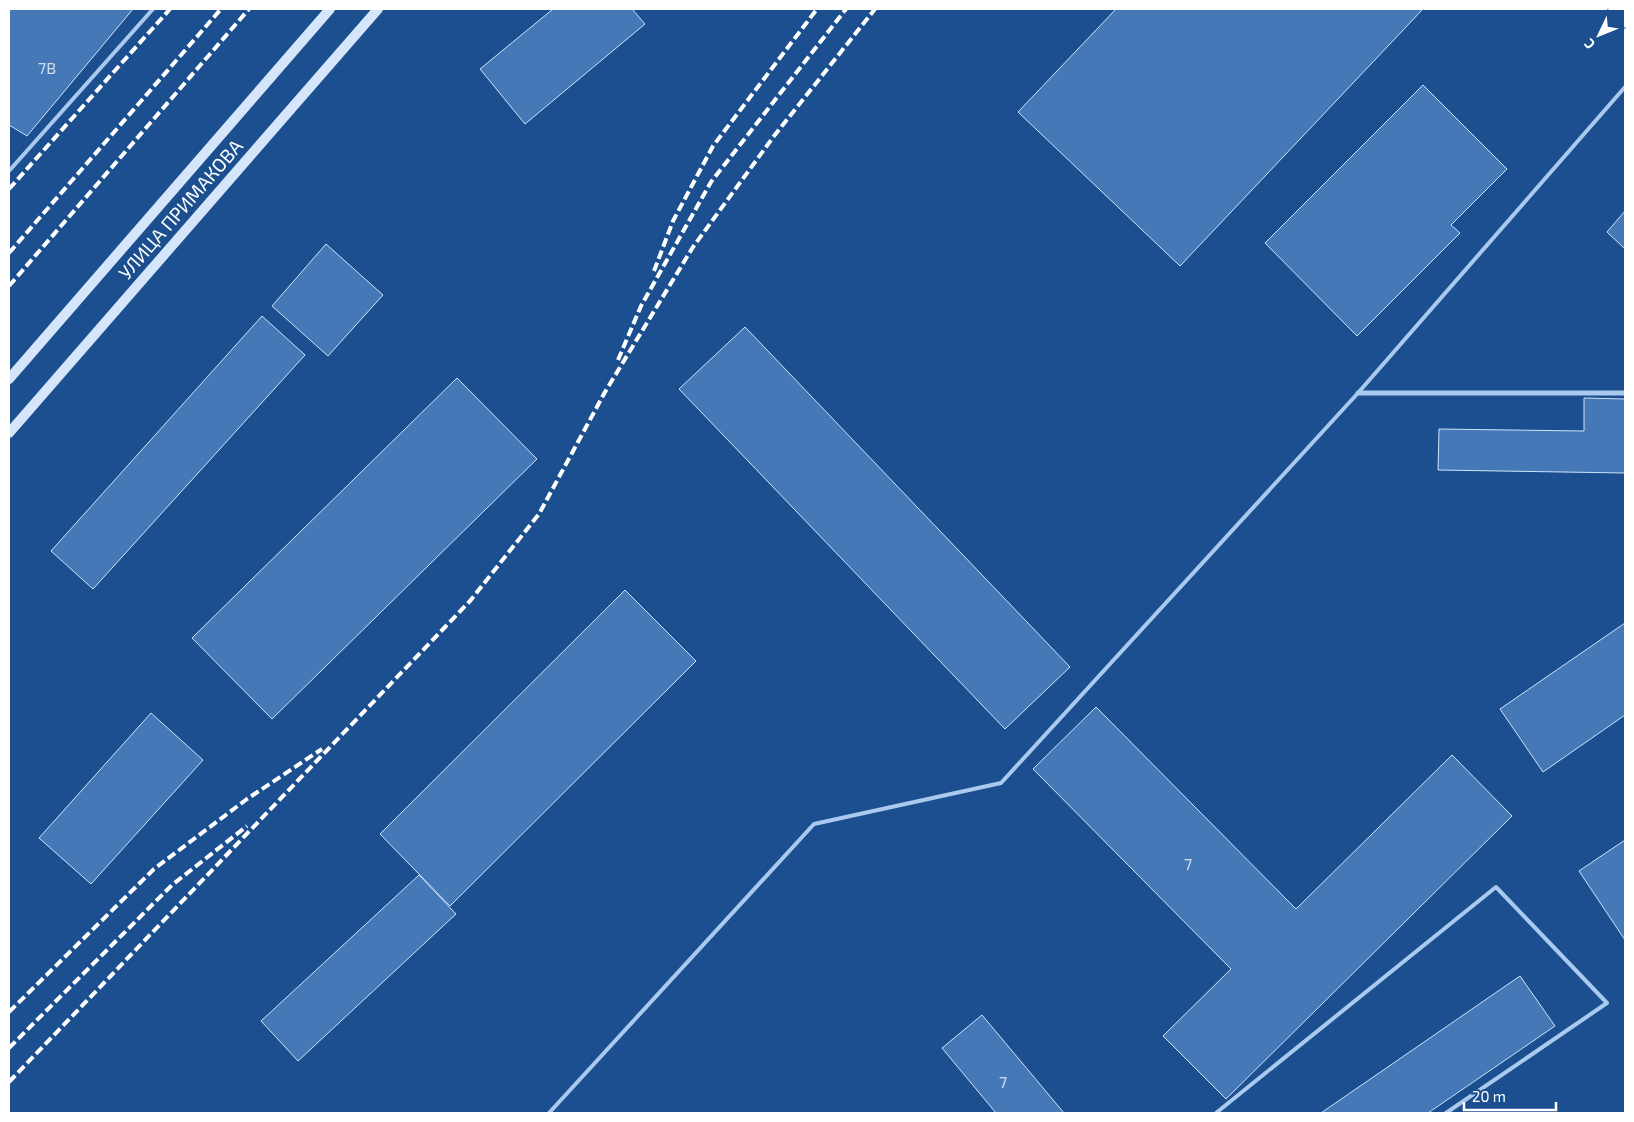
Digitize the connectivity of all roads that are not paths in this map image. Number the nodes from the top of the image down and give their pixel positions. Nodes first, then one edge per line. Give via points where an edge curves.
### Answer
1 (152, 9) edge
2 (330, 9) edge
3 (378, 9) edge
4 (1625, 87) edge
5 (9, 171) edge
6 (9, 379) edge
7 (1358, 393) junction
8 (1625, 393) edge
9 (9, 433) edge
10 (549, 1113) edge
11 (1216, 1113) edge
12 (1446, 1113) edge

1 - 5 lane
2 - 6 main road, УЛИЦА ПРИМАКОВА
3 - 9 main road, УЛИЦА ПРИМАКОВА
4 - 7 lane
7 - 8 street
7 - 10 lane via 1000,783 814,824
11 - 12 lane via 1496,887 1608,1003

